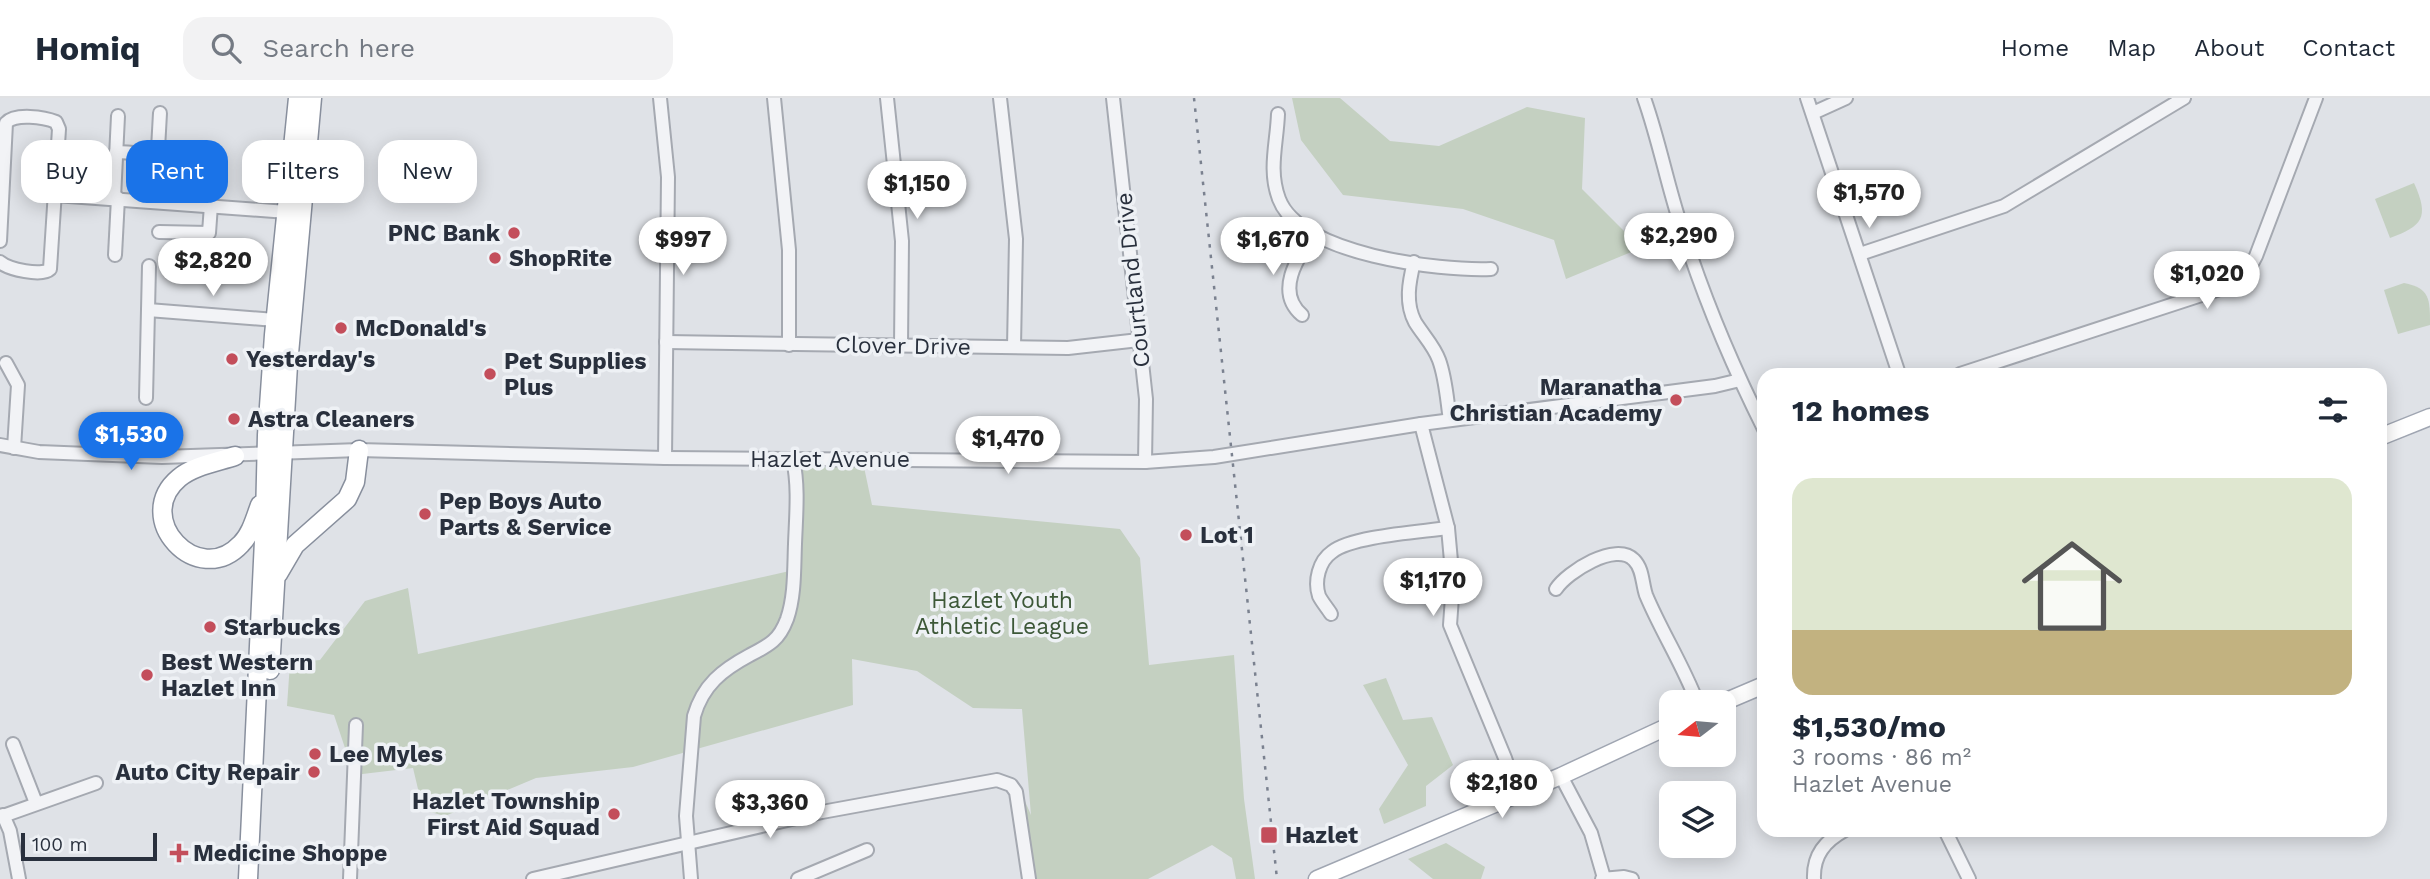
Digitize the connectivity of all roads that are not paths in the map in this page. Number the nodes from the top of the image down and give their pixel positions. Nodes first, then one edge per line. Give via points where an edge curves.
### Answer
1 (298, 98) edge
2 (312, 98) edge
3 (660, 98) edge
4 (774, 98) edge
5 (887, 98) edge
6 (1000, 98) edge
7 (1114, 98) edge
8 (1644, 98) edge
9 (1807, 98) edge
10 (1846, 98) edge
11 (2184, 98) edge
12 (2316, 98) edge
13 (160, 113) dead end
14 (1813, 113) junction
15 (1278, 114) dead end
16 (118, 116) dead end
17 (58, 140) edge
18 (116, 152) junction
19 (112, 198) edge
20 (116, 198) junction
21 (54, 203) edge
22 (211, 205) junction
23 (287, 212) junction
24 (159, 232) dead end
25 (1313, 235) junction
26 (0, 241) edge
27 (1860, 254) junction
28 (115, 255) dead end
29 (0, 262) edge
30 (1413, 262) junction
31 (149, 266) dead end
32 (1491, 269) dead end
33 (148, 310) junction
34 (1302, 315) dead end
35 (275, 320) junction
36 (1139, 340) junction
37 (666, 342) junction
38 (789, 345) junction
39 (901, 346) junction
40 (1014, 347) junction
41 (6, 363) dead end
42 (1897, 368) edge
43 (1978, 368) edge
44 (1740, 380) junction
45 (146, 398) dead end
46 (1757, 415) edge
47 (2430, 417) edge
48 (1450, 420) junction
49 (1421, 424) junction
50 (2387, 434) edge
51 (0, 445) edge
52 (14, 448) junction
53 (359, 450) junction
54 (274, 454) junction
55 (234, 456) junction
56 (665, 458) junction
57 (793, 458) junction
58 (1145, 462) junction
59 (264, 496) junction
60 (1448, 528) junction
61 (277, 577) junction
62 (1556, 589) dead end
63 (1331, 614) dead end
64 (1757, 688) edge
65 (1691, 690) edge
66 (1736, 697) edge
67 (356, 725) dead end
68 (1659, 731) edge
69 (13, 744) dead end
70 (1561, 776) junction
71 (96, 783) dead end
72 (1517, 793) junction
73 (36, 803) junction
74 (2, 816) edge
75 (1833, 837) edge
76 (1948, 837) edge
77 (688, 842) junction
78 (867, 850) dead end
79 (19, 879) edge
80 (248, 879) edge
81 (259, 879) edge
82 (351, 879) edge
83 (533, 879) edge
84 (691, 879) edge
85 (798, 879) edge
86 (1029, 879) edge
87 (1317, 879) edge
88 (1603, 879) edge
89 (1632, 879) edge
90 (1814, 879) edge
91 (1969, 879) edge

1 - 23 highway
2 - 54 highway
3 - 37 street via 668,177
4 - 38 street via 789,250
5 - 39 street via 902,241
6 - 40 street via 1016,239
7 - 36 street, Courtland Drive
8 - 44 street via 1703,293
9 - 14 street
10 - 14 street
11 - 27 street via 2004,206
12 - 43 street via 2256,256 2238,281
13 - 18 street via 156,151
14 - 27 street
15 - 25 street via 1273,158 1278,195 1290,218
16 - 18 street
17 - 26 street via 56,122 44,118 9,119 6,123
18 - 20 street
19 - 20 street
20 - 22 street
20 - 28 street
21 - 29 street via 50,269 42,274
22 - 23 street
22 - 24 street via 209,233
23 - 35 highway
25 - 30 street via 1358,251
25 - 34 street via 1290,281 1290,298
27 - 42 street
30 - 32 street
30 - 48 street via 1410,309 1440,363
31 - 33 street
33 - 35 street
33 - 45 street
35 - 54 highway
36 - 40 street, Clover Drive via 1068,348
36 - 58 street, Courtland Drive via 1146,399
37 - 38 street, Clover Drive
37 - 56 street
38 - 39 street, Clover Drive
39 - 40 street, Clover Drive
41 - 52 street via 18,385
44 - 46 street
44 - 48 street, Hazlet Avenue
47 - 50 main road
48 - 49 street, Hazlet Avenue
49 - 58 street, Hazlet Avenue via 1214,457
49 - 60 street
51 - 52 street, Hazlet Avenue
52 - 55 street, Hazlet Avenue via 162,457
53 - 54 street, Hazlet Avenue
53 - 56 street, Hazlet Avenue
53 - 61 highway via 355,482 347,499 295,545
54 - 55 street, Hazlet Avenue
54 - 59 highway
54 - 61 highway
55 - 59 highway via 187,472 172,485 163,515 174,543 197,557 229,553 250,532
56 - 57 street, Hazlet Avenue
57 - 58 street, Hazlet Avenue
57 - 77 street via 797,480 788,616 774,641 719,674 698,701 691,741
59 - 80 highway
60 - 63 street via 1352,543 1331,552 1319,570 1318,583
60 - 72 street via 1450,625
61 - 81 highway
62 - 65 street via 1571,573 1612,554 1635,560 1646,595
64 - 66 main road
67 - 82 street
68 - 70 main road
69 - 73 street
70 - 72 main road
70 - 88 street via 1591,833
71 - 73 street
72 - 87 main road
73 - 74 street
74 - 79 street via 10,831
75 - 90 street via 1816,861
76 - 91 street
77 - 83 street
77 - 84 street
77 - 86 street via 997,780 1012,785 1018,802
78 - 85 street
88 - 89 street

